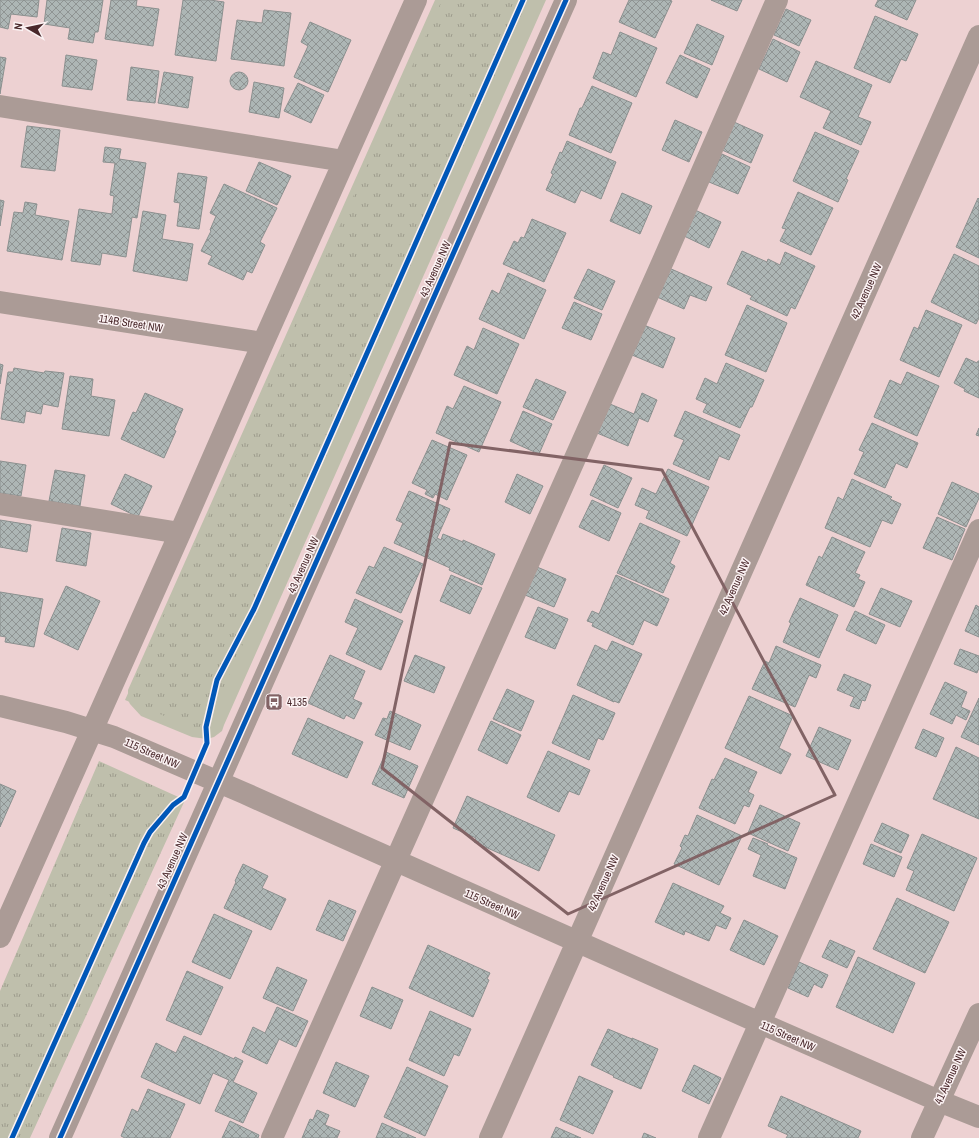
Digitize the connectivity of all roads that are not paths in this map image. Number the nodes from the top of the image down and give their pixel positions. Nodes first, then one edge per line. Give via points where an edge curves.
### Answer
1 (416, 0) edge
2 (566, 0) edge
3 (778, 0) edge
4 (979, 36) edge
5 (0, 106) edge
6 (344, 161) junction
7 (0, 302) edge
8 (263, 343) junction
9 (0, 504) edge
10 (979, 530) edge
11 (180, 533) junction
12 (0, 706) edge
13 (92, 729) junction
14 (218, 782) junction
15 (396, 861) junction
16 (7, 906) edge
17 (0, 937) edge
18 (577, 942) junction
19 (979, 1014) edge
20 (760, 1023) junction
21 (939, 1102) junction
22 (979, 1117) edge
23 (60, 1138) edge
24 (272, 1138) edge
25 (490, 1138) edge
26 (709, 1138) edge
27 (922, 1138) edge

1 - 6 street
2 - 14 street, 43 Avenue NW
3 - 15 street
4 - 18 street, 42 Avenue NW
5 - 6 street
6 - 8 street
7 - 8 street, 114B Street NW
8 - 11 street
9 - 11 street
10 - 20 street
11 - 13 street
12 - 13 street, 115 Street NW
13 - 14 street, 115 Street NW
13 - 16 street
14 - 15 street, 115 Street NW
14 - 23 street, 43 Avenue NW
15 - 18 street, 115 Street NW
15 - 24 street
16 - 17 street
18 - 20 street, 115 Street NW
18 - 25 street, 42 Avenue NW
19 - 21 street, 41 Avenue NW
20 - 21 street, 115 Street NW
20 - 26 street
21 - 22 street, 115 Street NW
21 - 27 street, 41 Avenue NW

